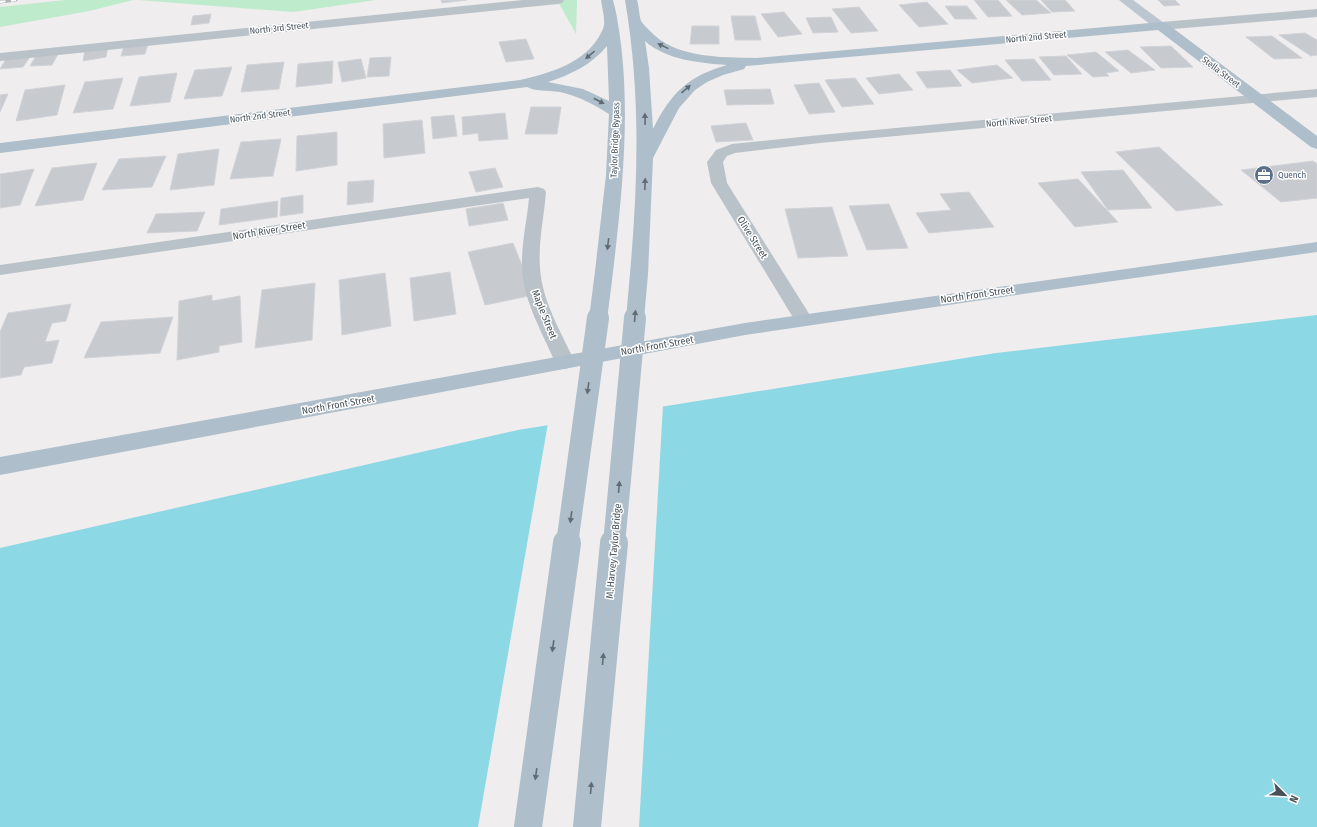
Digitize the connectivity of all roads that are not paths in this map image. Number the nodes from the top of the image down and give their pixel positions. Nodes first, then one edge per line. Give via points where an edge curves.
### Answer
1 (558, 0) edge
2 (607, 0) edge
3 (631, 0) edge
4 (1125, 0) edge
5 (1317, 13) edge
6 (636, 23) junction
7 (612, 24) junction
8 (1161, 26) junction
9 (0, 56) edge
10 (756, 62) junction
11 (520, 84) junction
12 (1317, 93) edge
13 (1256, 98) junction
14 (617, 113) junction
15 (1317, 144) edge
16 (0, 148) edge
17 (721, 153) joint
18 (646, 158) junction
19 (538, 192) joint
20 (1317, 247) edge
21 (0, 270) edge
22 (804, 320) junction
23 (565, 362) junction
24 (0, 466) edge
25 (528, 827) edge
26 (588, 827) edge

1 - 9 lane, North 3rd Street
2 - 7 main road, Taylor Bridge Bypass
3 - 6 main road
4 - 8 street, Stella Street
5 - 8 street, North 2nd Street
10 -> 6 main road via 716,60 678,53 655,42
18 -> 6 main road via 642,72
7 -> 11 main road via 602,42 585,60 557,74
7 - 14 main road, Taylor Bridge Bypass
8 - 10 main road, North 2nd Street
8 - 13 main road, Stella Street
18 -> 10 main road via 672,106 688,87 716,72
11 -> 14 main road via 575,91 604,103
11 - 16 main road, North 2nd Street
12 - 13 lane, North River Street
13 - 15 main road, Stella Street
13 - 17 lane, North River Street via 820,139
14 -> 25 main road, Taylor Bridge Bypass, bridge via 612,208
17 - 22 lane, Olive Street via 715,162 719,183
26 -> 18 main road, M. Harvey Taylor Bridge, bridge via 639,274
19 - 21 lane, North River Street
19 - 23 lane, Maple Street via 531,261 532,276 535,291
20 - 22 main road, North Front Street
22 - 23 main road, North Front Street
23 - 24 main road, North Front Street

